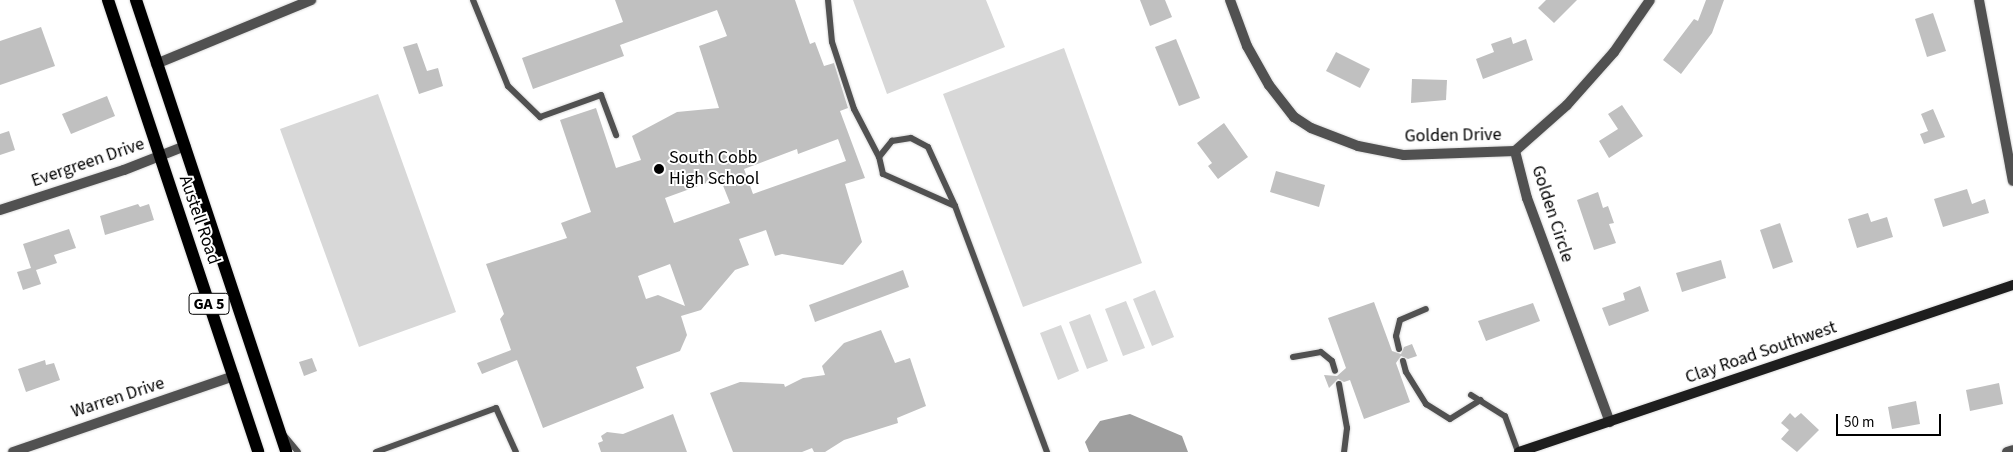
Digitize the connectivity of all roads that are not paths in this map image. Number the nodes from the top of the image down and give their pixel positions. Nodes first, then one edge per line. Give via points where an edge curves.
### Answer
1 (136, 0) edge
2 (311, 0) edge
3 (473, 0) edge
4 (828, 0) edge
5 (1230, 0) edge
6 (1650, 0) edge
7 (1980, 0) edge
8 (107, 2) edge
9 (156, 64) junction
10 (616, 135) dead end
11 (185, 146) junction
12 (1515, 150) junction
13 (159, 156) junction
14 (879, 157) junction
15 (2013, 182) edge
16 (955, 206) junction
17 (0, 210) edge
18 (2013, 285) edge
19 (1426, 309) dead end
20 (1399, 348) dead end
21 (1293, 357) dead end
22 (1403, 361) dead end
23 (1335, 372) dead end
24 (234, 376) junction
25 (1338, 384) dead end
26 (1471, 395) dead end
27 (1481, 400) junction
28 (1610, 422) junction
29 (278, 428) junction
30 (2013, 450) edge
31 (13, 452) edge
32 (258, 452) edge
33 (286, 452) edge
34 (298, 452) edge
35 (376, 452) edge
36 (516, 452) edge
37 (1047, 452) edge
38 (1344, 452) edge
39 (1519, 452) edge
40 (2007, 452) edge

1 - 9 main road, Austell Road / GA 5
2 - 9 street
3 - 10 lane via 508,86 540,117 601,95
4 - 14 lane via 832,42 854,109
5 - 12 street, Golden Drive via 1247,46 1268,85 1294,117 1311,128 1358,146 1404,155
6 - 12 street, Golden Circle via 1614,52 1573,98
7 - 15 street
8 - 13 main road, Austell Road / GA 5
9 - 11 main road, Austell Road / GA 5
11 - 13 street, Evergreen Drive
11 - 29 main road, Austell Road / GA 5
12 - 28 street, Golden Circle via 1527,198
13 - 17 street, Evergreen Drive
13 - 24 main road, Austell Road / GA 5
14 - 16 lane via 883,174
14 - 16 lane via 892,141 911,138 928,148
16 - 37 lane
18 - 28 street, Clay Road Southwest
19 - 20 lane via 1400,320 1396,336
21 - 23 lane via 1321,352 1332,361
22 - 27 lane via 1406,372 1426,404 1450,419
24 - 31 street, Warren Drive
24 - 32 main road, Austell Road / GA 5
25 - 38 lane via 1347,428
26 - 27 lane
27 - 39 lane via 1505,416
28 - 39 street, Clay Road Southwest
29 - 33 main road, Austell Road / GA 5
29 - 34 lane
30 - 40 street
35 - 36 lane via 496,408

